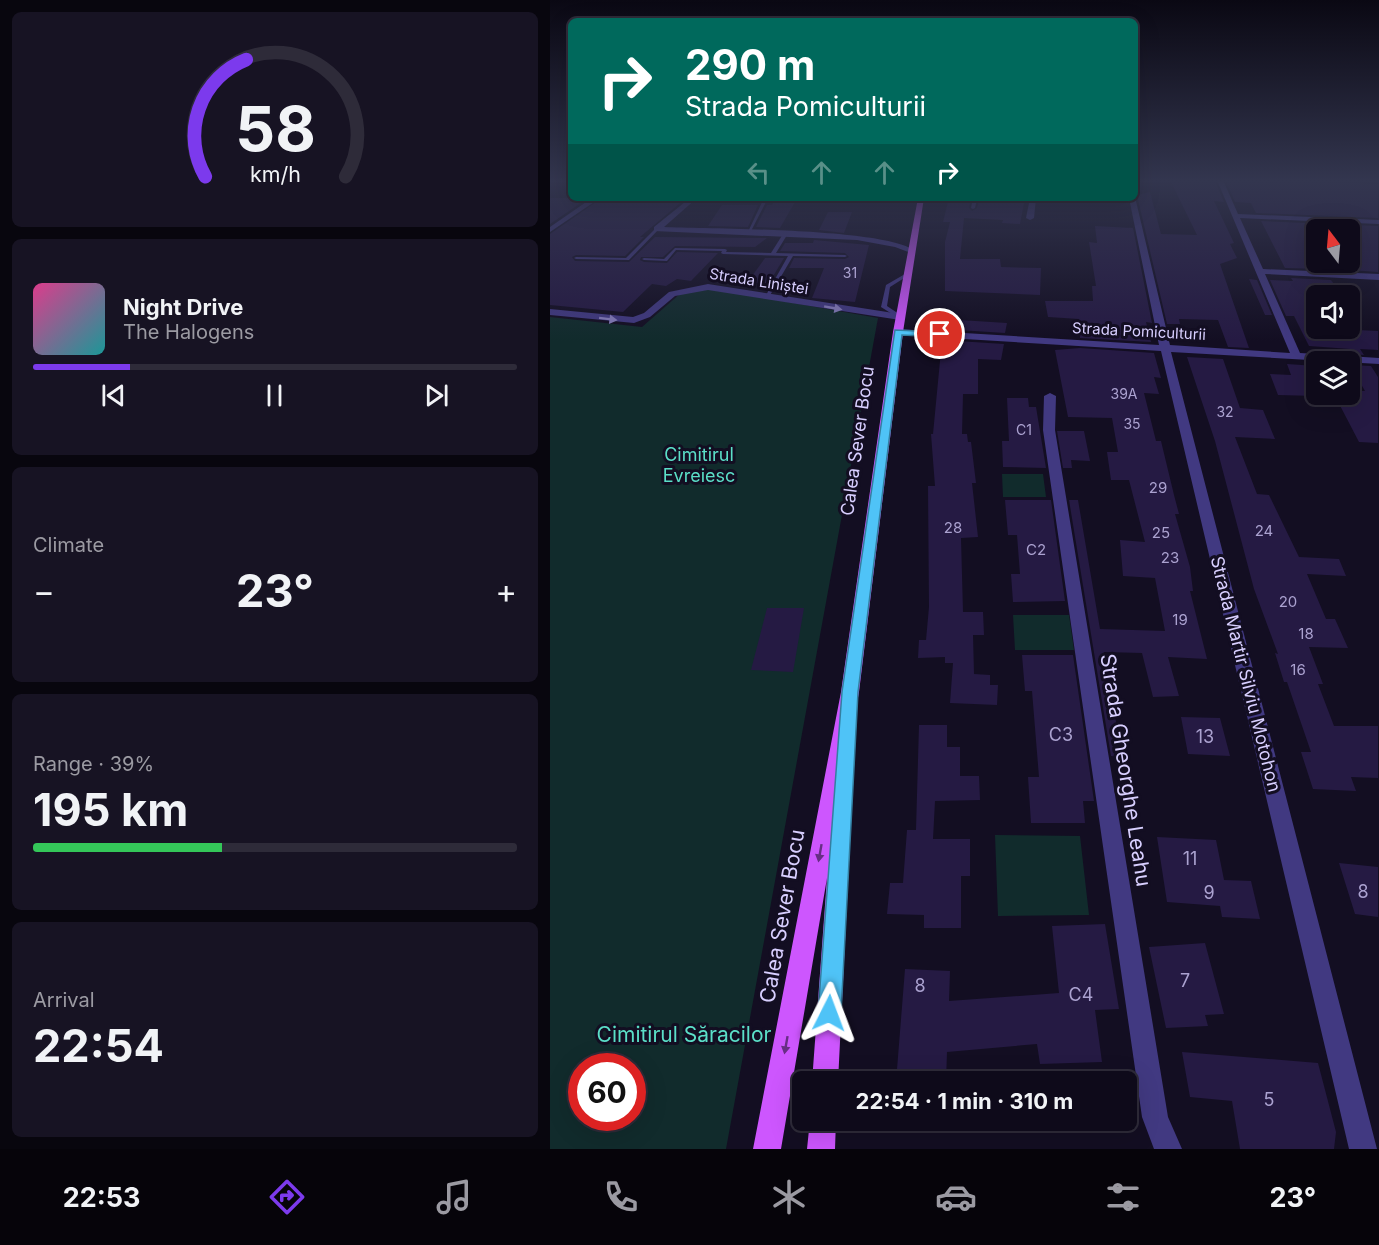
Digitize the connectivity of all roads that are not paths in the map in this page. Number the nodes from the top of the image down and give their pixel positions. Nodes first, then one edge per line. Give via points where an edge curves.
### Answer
1 (652, 234) edge
2 (755, 234) edge
3 (914, 234) edge
4 (1140, 234) edge
5 (1244, 234) edge
6 (784, 236) junction
7 (911, 251) junction
8 (773, 254) junction
9 (791, 255) junction
10 (845, 256) dead end
11 (576, 258) dead end
12 (644, 259) dead end
13 (1261, 272) junction
14 (907, 275) junction
15 (1378, 277) edge
16 (767, 297) junction
17 (550, 312) edge
18 (899, 325) junction
19 (1165, 347) junction
20 (1296, 355) junction
21 (1378, 361) edge
22 (1050, 396) dead end
23 (850, 692) junction
24 (826, 1071) edge
25 (822, 1131) edge
26 (767, 1149) edge
27 (821, 1149) edge
28 (1150, 1149) edge
29 (1168, 1149) edge
30 (1363, 1149) edge

1 - 11 lane via 627,259
2 - 6 street
3 - 7 main road, Calea Sever Bocu
4 - 19 street, Strada Martir Silviu Motohon
5 - 13 street
6 - 7 street via 857,238
6 - 8 lane
7 - 14 main road, Calea Sever Bocu
8 - 9 lane
8 - 12 lane via 675,249 665,260
9 - 10 lane
9 - 16 lane
13 - 15 street
13 - 20 street
14 - 18 main road, Calea Sever Bocu
14 - 18 lane via 888,286 884,296 884,307
17 -> 16 street, Strada Liniștei via 634,320 647,315 672,294 699,288 715,287
16 -> 18 street, Strada Liniștei
18 - 19 street, Strada Pomiculturii
18 - 23 main road, Calea Sever Bocu
19 - 20 street, Strada Pomiculturii
19 - 30 street, Strada Martir Silviu Motohon
20 - 21 street, Strada Pomiculturii
22 - 29 street, Strada Gheorghe Leahu via 1049,430 1155,1117
23 - 24 main road, Calea Sever Bocu
23 -> 26 main road, Calea Sever Bocu
25 - 27 main road
28 - 29 lane

